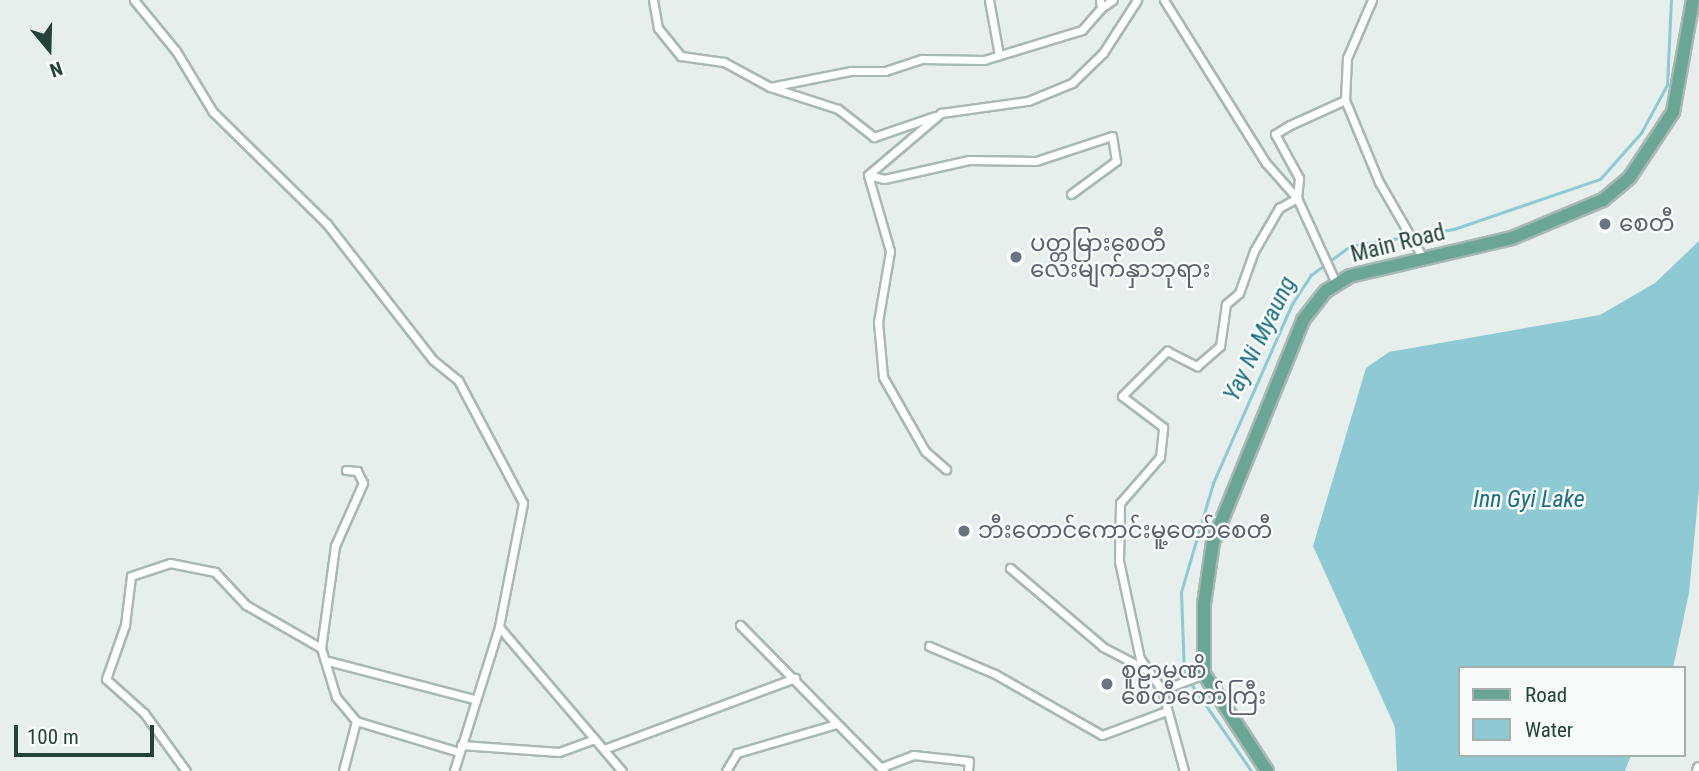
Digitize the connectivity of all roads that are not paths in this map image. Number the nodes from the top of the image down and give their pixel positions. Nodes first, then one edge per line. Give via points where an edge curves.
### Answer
1 (134, 0) edge
2 (653, 0) edge
3 (989, 0) edge
4 (1113, 0) edge
5 (1137, 0) edge
6 (1164, 0) edge
7 (1372, 0) edge
8 (1693, 0) edge
9 (1101, 4) edge
10 (999, 55) junction
11 (770, 87) junction
12 (1345, 100) junction
13 (941, 113) junction
14 (868, 175) junction
15 (1071, 194) dead end
16 (1297, 198) junction
17 (1423, 258) junction
18 (1336, 283) junction
19 (946, 469) dead end
20 (346, 470) dead end
21 (1010, 568) dead end
22 (740, 625) dead end
23 (499, 626) junction
24 (929, 646) dead end
25 (321, 648) junction
26 (328, 661) junction
27 (1146, 669) junction
28 (1198, 677) junction
29 (795, 678) junction
30 (1162, 690) junction
31 (474, 699) junction
32 (1164, 712) junction
33 (356, 721) junction
34 (836, 724) junction
35 (595, 739) junction
36 (460, 749) junction
37 (604, 749) junction
38 (883, 769) edge
39 (186, 771) edge
40 (343, 771) edge
41 (454, 771) edge
42 (622, 771) edge
43 (726, 771) edge
44 (968, 771) edge
45 (1184, 771) edge
46 (1267, 771) edge

1 - 23 street via 176,51 213,112 327,223 433,360 461,385 525,512
2 - 11 street via 658,28 681,56 724,62
3 - 10 street
4 - 9 street
5 - 13 street via 1103,53 1072,83 1028,102
6 - 16 street via 1266,163
7 - 12 street via 1347,58
8 - 17 main road, Main Road via 1674,112 1630,177 1575,217
9 - 10 street via 1082,30
10 - 11 street via 922,59 885,71 851,71
11 - 13 street via 838,109 874,138
12 - 16 street via 1275,134 1298,178
12 - 17 street via 1379,182
13 - 14 street
14 - 15 street via 884,179 969,160 1036,162 1112,136 1116,161
14 - 19 street via 890,251 878,322 883,377 919,442
16 - 18 street via 1320,257
16 - 27 street via 1279,208 1254,251 1239,293 1226,304 1220,346 1206,361 1191,366 1167,351 1122,396 1155,416 1165,435 1152,469 1125,492 1117,523 1119,561
17 - 18 main road, Main Road
18 - 28 main road, Main Road via 1294,338 1213,542
20 - 25 street via 357,471 363,483 335,546
21 - 27 street via 1103,647
22 - 29 street
23 - 31 street
23 - 35 street
24 - 32 street via 995,674 1102,735
25 - 26 street
25 - 39 street via 246,605 215,572 170,563 131,576 125,625 106,679 144,713
26 - 31 street
26 - 33 street via 336,696
27 - 30 street
28 - 30 street
28 - 46 main road
29 - 34 street
29 - 37 street
30 - 32 street
31 - 36 street
32 - 45 street
33 - 36 street
33 - 40 street
34 - 38 street
34 - 43 street via 737,753
35 - 36 street via 559,752
35 - 37 street
36 - 41 street
37 - 42 street
38 - 44 street via 913,755 969,761

